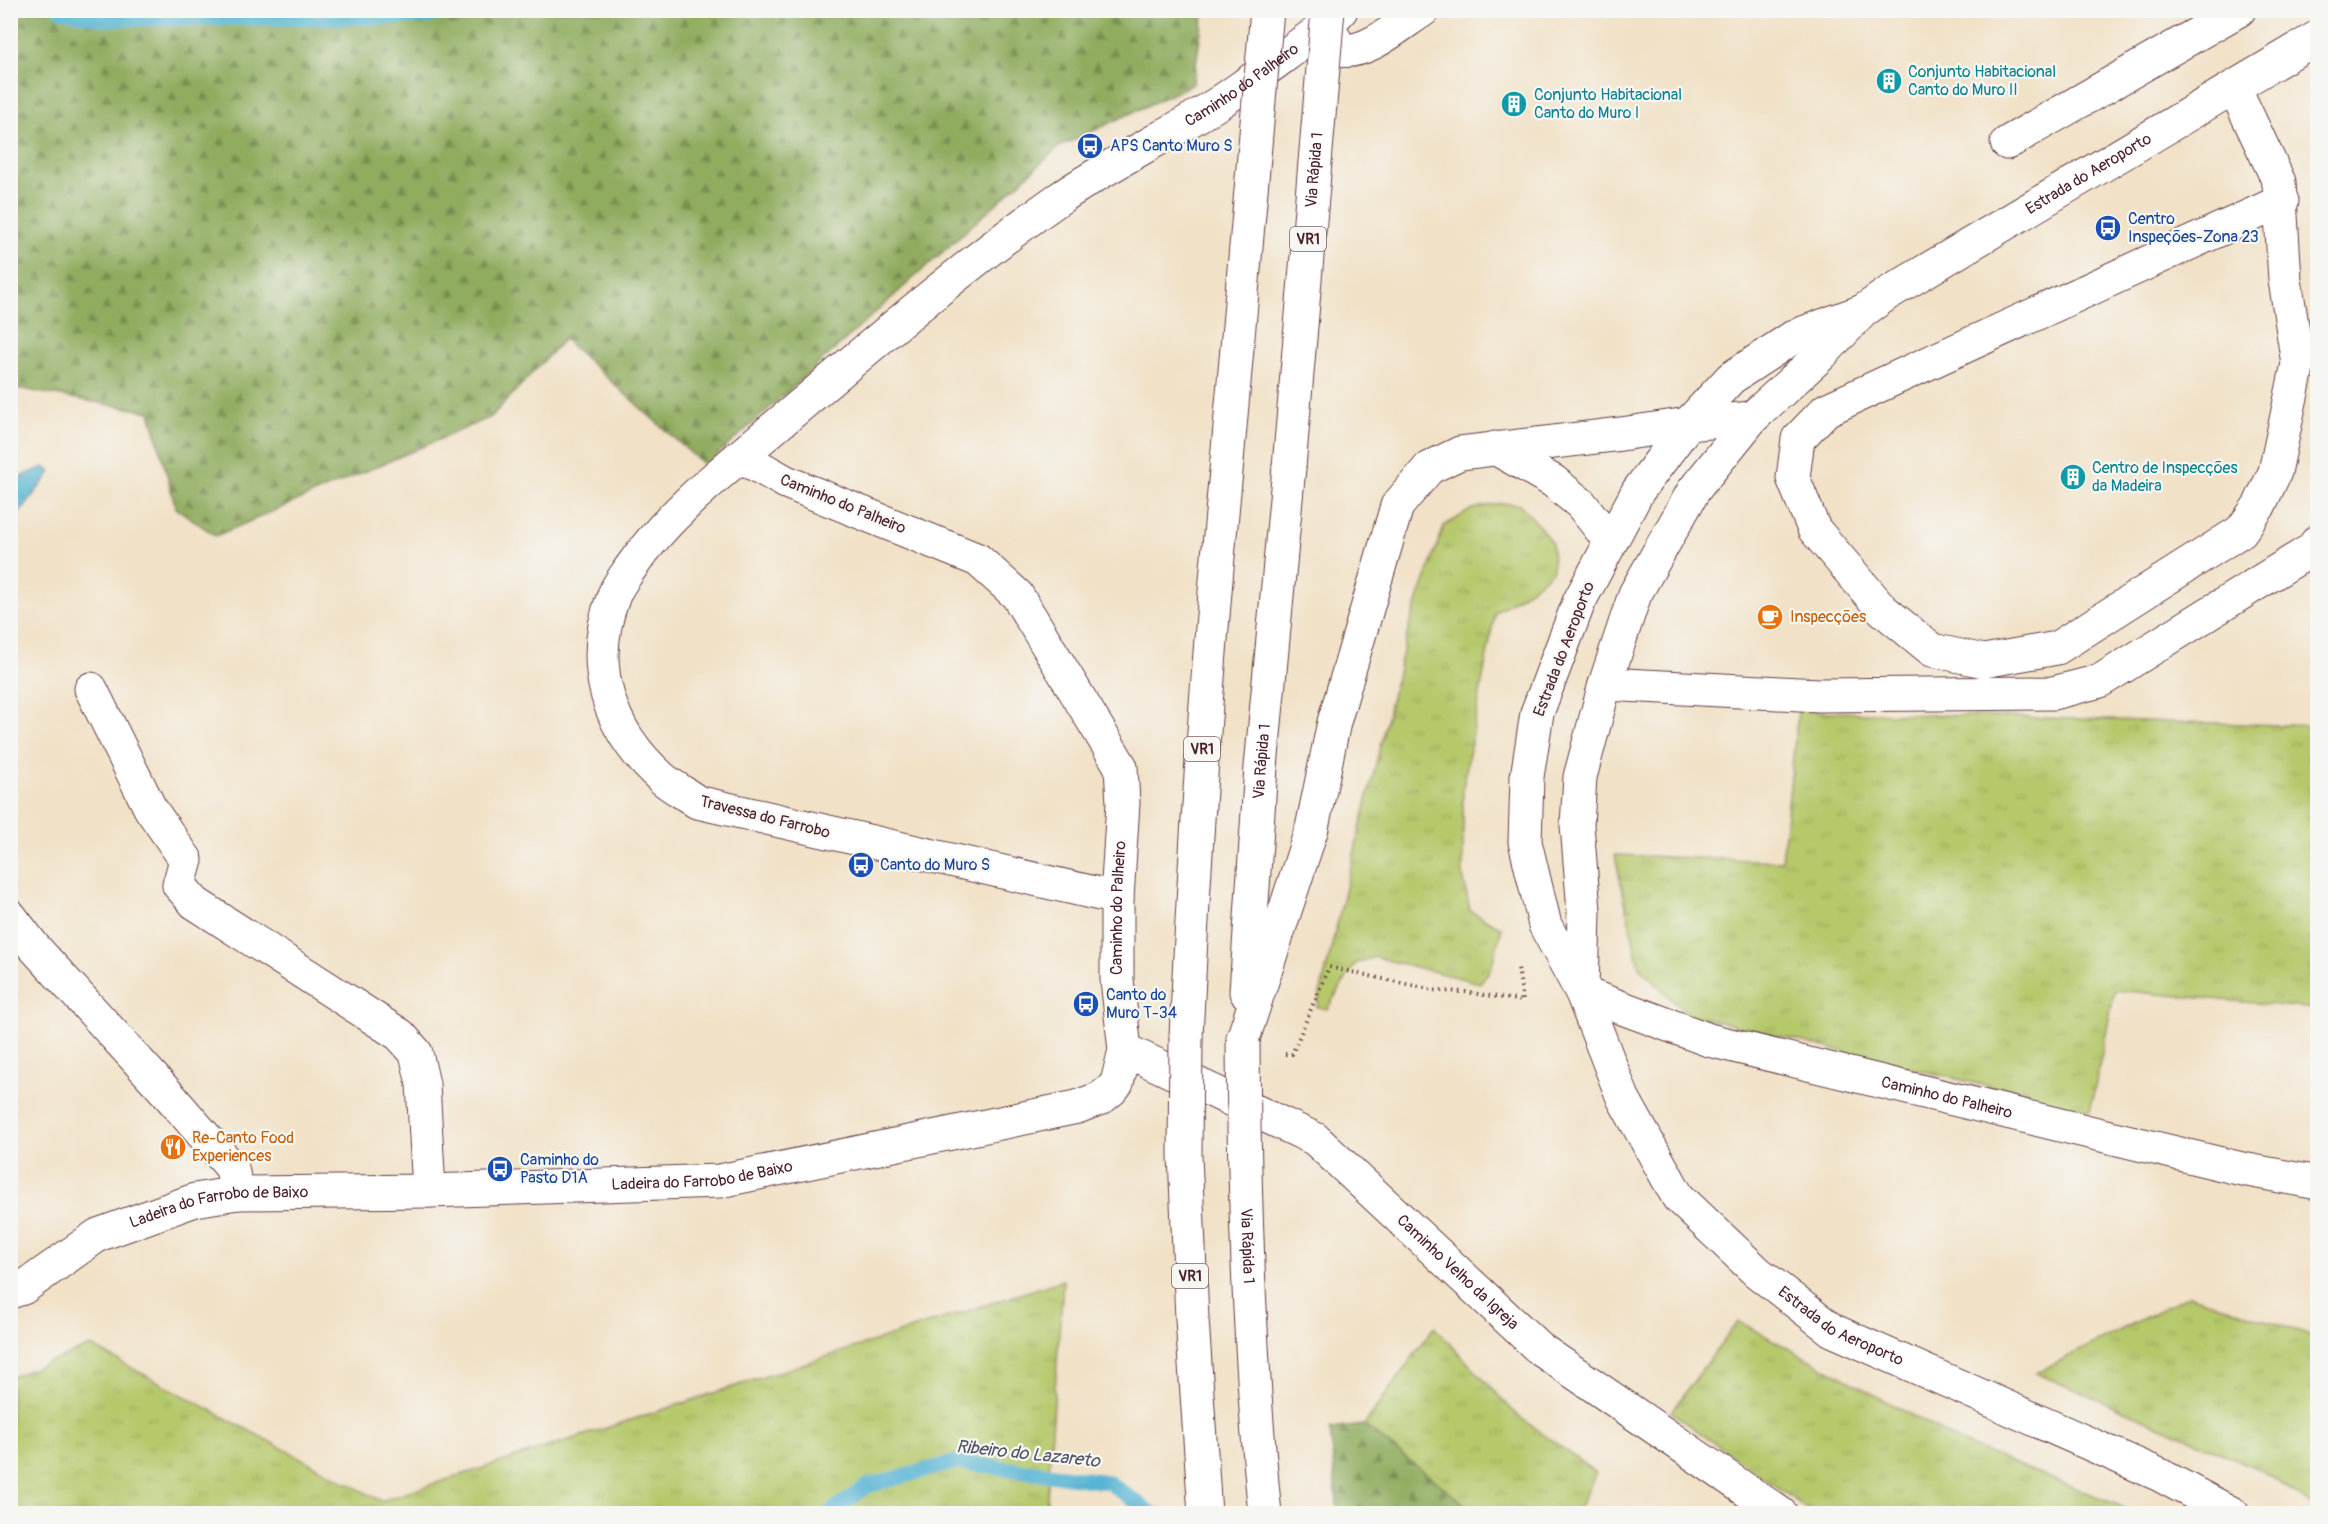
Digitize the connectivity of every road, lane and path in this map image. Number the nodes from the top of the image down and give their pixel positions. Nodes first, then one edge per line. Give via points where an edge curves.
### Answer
1 (1267, 10) edge
2 (1423, 10) edge
3 (2239, 10) edge
4 (1332, 15) edge
5 (2318, 38) edge
6 (2234, 87) junction
7 (2007, 143) dead end
8 (2282, 201) junction
9 (1863, 310) junction
10 (1752, 418) junction
11 (1688, 424) junction
12 (1495, 448) junction
13 (741, 456) junction
14 (1610, 541) junction
15 (2318, 542) edge
16 (1605, 684) junction
17 (91, 689) dead end
18 (1117, 898) junction
19 (10, 916) edge
20 (1545, 925) junction
21 (1582, 993) junction
22 (1243, 1039) junction
23 (1125, 1050) junction
24 (1292, 1054) dead end
25 (2318, 1183) edge
26 (429, 1191) junction
27 (237, 1193) junction
28 (10, 1292) edge
29 (1205, 1514) edge
30 (1265, 1514) edge
31 (1781, 1514) edge
32 (2233, 1514) edge

1 - 29 main road, VR1, bridge via 1214,589 1186,1037 1192,1330
2 - 4 main road via 1364,48 1350,52 1341,50
3 - 7 main road
4 - 13 main road, Caminho do Palheiro via 1219,103 1061,198 983,253
4 - 22 main road, Via Rápida 1 / VR1, bridge via 1261,767
5 - 6 main road, Estrada do Aeroporto
6 - 8 main road via 2280,182
6 - 9 main road, Estrada do Aeroporto
8 - 8 main road via 1826,410 1798,439 1793,478 1814,529 1883,610 1932,650 1984,662 2057,648 2241,531 2276,472 2298,364 2285,280
9 - 10 main road, Estrada do Aeroporto
9 - 11 main road, Estrada do Aeroporto via 1795,336 1731,378
10 - 11 main road
10 - 16 main road, Estrada do Aeroporto via 1694,490 1635,594
11 - 12 main road
11 - 14 main road, Estrada do Aeroporto via 1638,491
12 - 14 main road via 1553,480 1581,504
12 - 22 main road via 1460,453 1429,468 1397,506 1334,722 1312,828
13 - 18 main road, Caminho do Palheiro via 786,482 978,560 1017,595 1121,767 1123,803
13 - 18 main road, Travessa do Farrobo via 644,549 615,591 602,647 604,688 616,722 635,749 664,779 697,802
14 - 20 main road, Estrada do Aeroporto via 1579,602 1537,713 1527,777 1525,842
15 - 16 main road via 2100,681 2053,693 1819,694
16 - 21 main road, Estrada do Aeroporto via 1580,777 1577,825 1584,911
17 - 26 main road via 150,808 186,860 179,885 195,903 400,1035 416,1053 423,1084
18 - 23 main road, Caminho do Palheiro via 1117,981
19 - 27 main road via 232,1168
20 - 21 main road, Estrada do Aeroporto
20 - 24 path via 1520,938 1516,956 1523,1001 1438,992 1329,967
21 - 25 main road, Caminho do Palheiro via 1709,1040 2230,1167
21 - 32 main road, Estrada do Aeroporto via 1623,1098 1678,1197 1757,1272 1832,1330 2160,1475
22 - 30 main road, Via Rápida 1 / VR1, bridge via 1249,1313
23 - 26 main road, Ladeira do Farrobo de Baixo via 1117,1083 1101,1098 1077,1107 720,1181
23 - 31 main road, Caminho Velho da Igreja via 1315,1139 1540,1349
26 - 27 main road, Ladeira do Farrobo de Baixo
27 - 28 main road, Ladeira do Farrobo de Baixo via 195,1200 98,1235 23,1288

